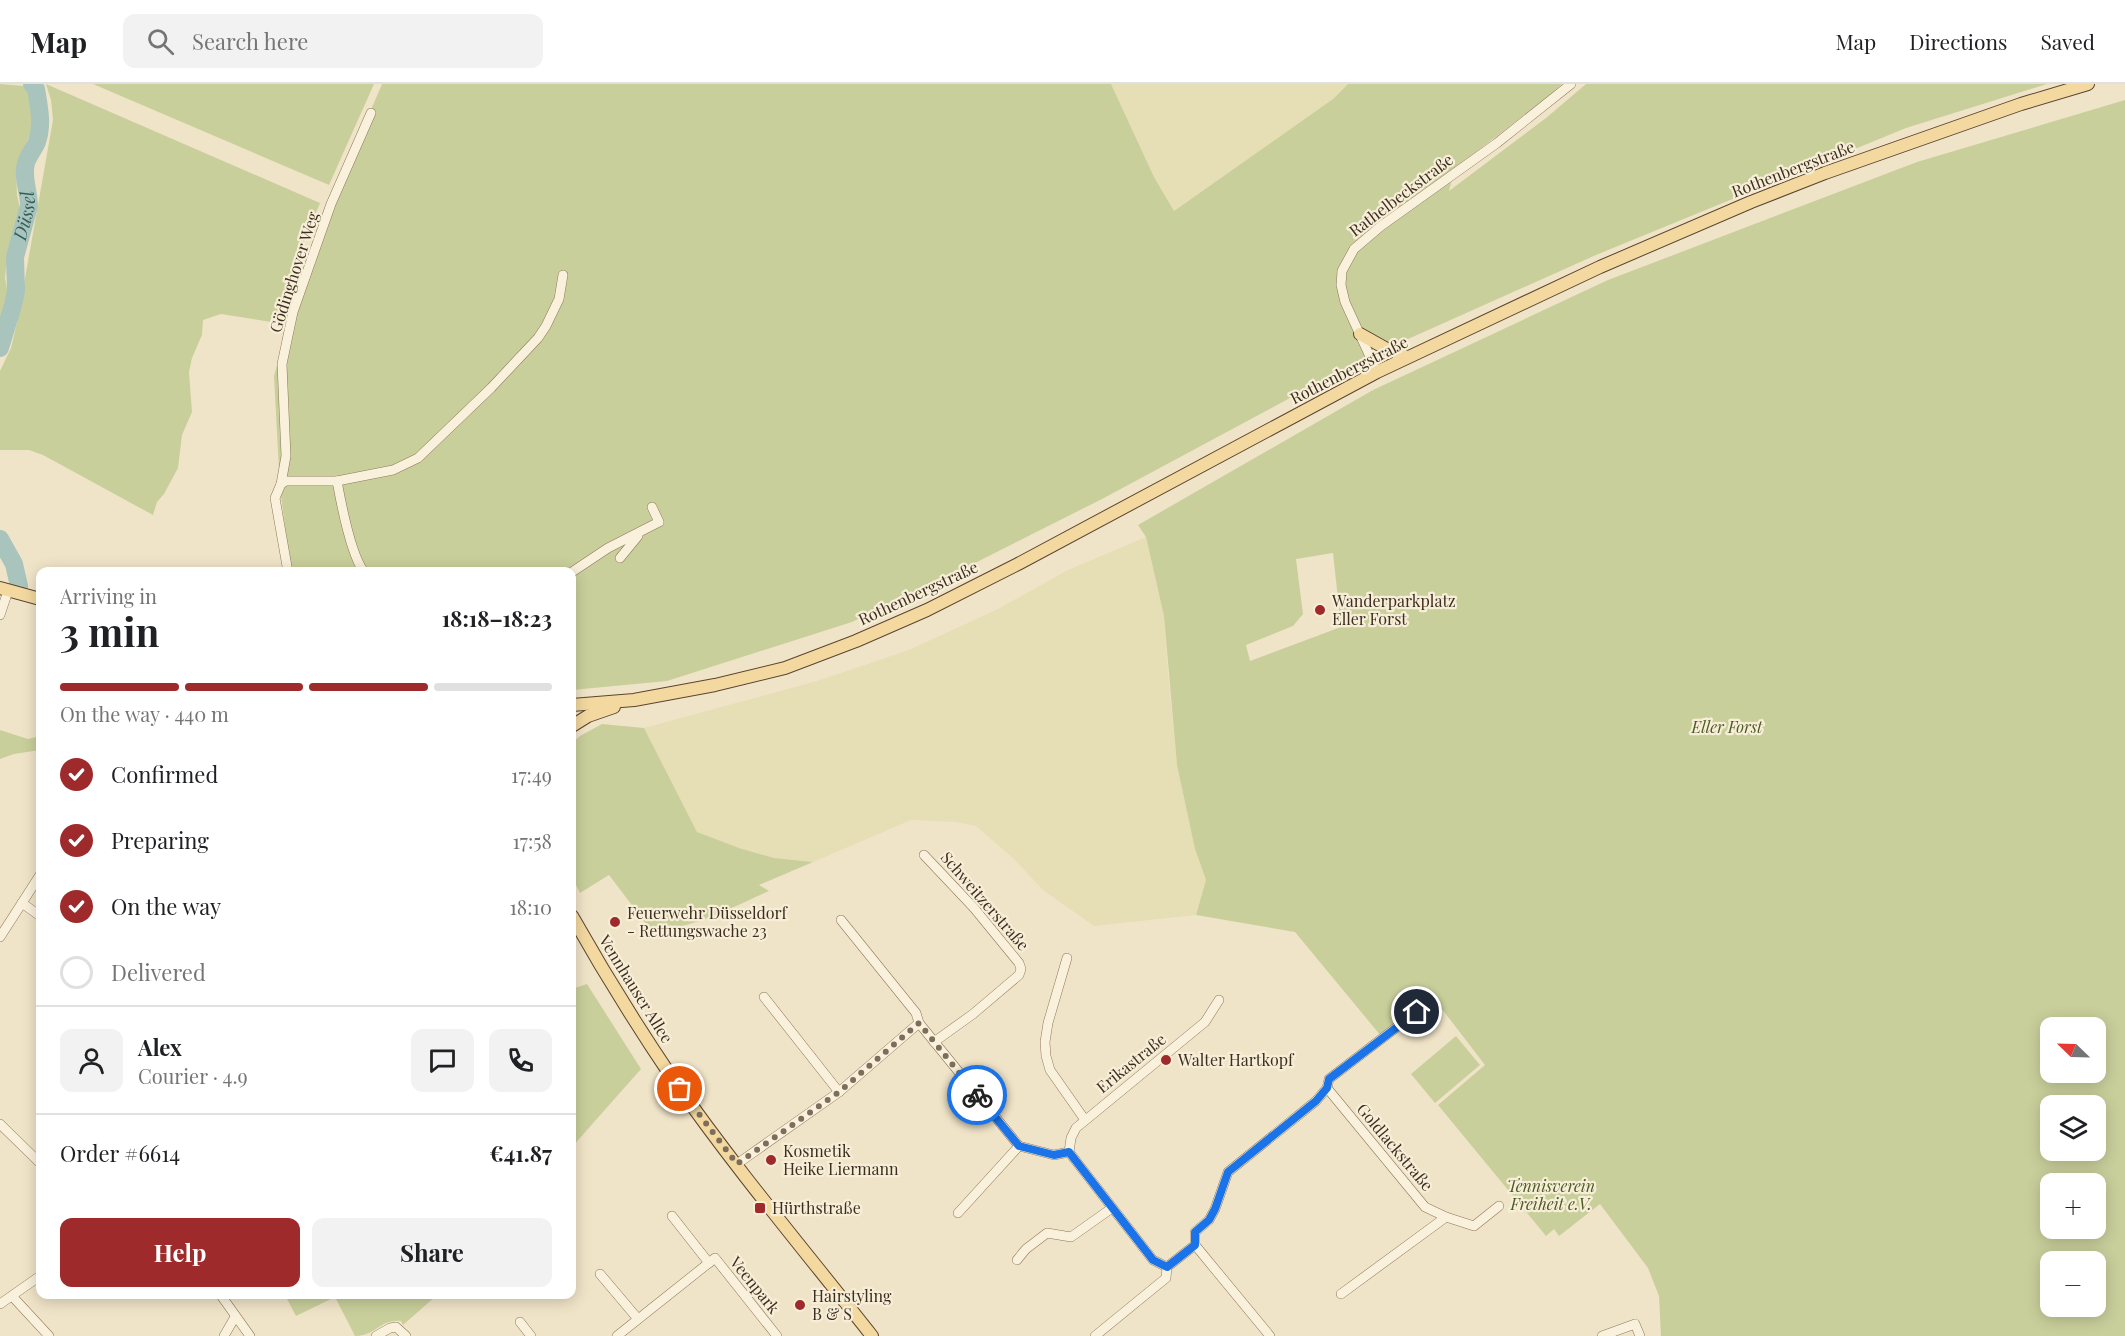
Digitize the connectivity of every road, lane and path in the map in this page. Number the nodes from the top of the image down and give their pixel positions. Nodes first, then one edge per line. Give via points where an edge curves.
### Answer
1 (1571, 84) edge
2 (2088, 84) edge
3 (371, 113) dead end
4 (563, 275) dead end
5 (1360, 334) junction
6 (1407, 357) junction
7 (1377, 372) junction
8 (337, 481) junction
9 (281, 484) junction
10 (651, 507) dead end
11 (641, 531) junction
12 (620, 558) dead end
13 (287, 567) edge
14 (361, 567) edge
15 (576, 569) edge
16 (4, 589) edge
17 (36, 598) edge
18 (0, 615) edge
19 (634, 700) junction
20 (576, 705) edge
21 (576, 724) edge
22 (924, 855) dead end
23 (36, 881) edge
24 (22, 903) junction
25 (36, 913) edge
26 (841, 920) dead end
27 (576, 923) edge
28 (0, 937) edge
29 (1066, 958) dead end
30 (764, 997) dead end
31 (1219, 1000) dead end
32 (1431, 1001) dead end
33 (919, 1023) junction
34 (934, 1042) junction
35 (1327, 1088) junction
36 (839, 1092) junction
37 (1085, 1120) junction
38 (0, 1124) edge
39 (1019, 1146) junction
40 (1069, 1152) junction
41 (36, 1159) edge
42 (737, 1164) junction
43 (1499, 1206) dead end
44 (1112, 1208) junction
45 (958, 1213) dead end
46 (672, 1216) dead end
47 (1446, 1217) junction
48 (1195, 1245) junction
49 (1017, 1260) dead end
50 (709, 1263) junction
51 (1167, 1267) junction
52 (600, 1274) dead end
53 (36, 1279) edge
54 (1341, 1294) dead end
55 (12, 1296) junction
56 (223, 1299) edge
57 (0, 1304) edge
58 (236, 1317) junction
59 (638, 1319) junction
60 (520, 1322) dead end
61 (48, 1336) edge
62 (224, 1336) edge
63 (250, 1336) edge
64 (376, 1336) edge
65 (406, 1336) edge
66 (531, 1336) edge
67 (617, 1336) edge
68 (777, 1336) edge
69 (872, 1336) edge
70 (1095, 1336) edge
71 (1270, 1336) edge
72 (1602, 1336) edge
73 (1640, 1336) edge

1 - 5 street, Rathelbeckstraße via 1354,249 1342,271 1341,285
2 - 6 main road, Rothenbergstraße via 1906,144 1750,202
3 - 9 street, Gödinghover Weg via 335,194 293,312 282,364 286,456
4 - 8 street via 559,299 538,338 418,458 393,470
5 - 6 main road
5 - 7 street, Rathelbeckstraße
6 - 7 main road, Rothenbergstraße
7 - 19 main road, Rothenbergstraße via 927,610 785,668
8 - 9 street
8 - 14 street
9 - 13 street, Gödinghover Weg via 275,498
10 - 11 street via 658,522
11 - 12 street
11 - 15 street
16 - 17 main road
16 - 18 street
19 - 20 main road, Rothenbergstraße
19 - 21 main road, Rothenbergstraße
22 - 34 street, Schweitzerstraße via 974,908 1021,969 1019,975
23 - 24 street
24 - 25 street
24 - 28 street
26 - 33 street via 916,1013
27 - 42 main road, Vennhauser Allee via 650,1045
29 - 37 street via 1048,1023 1046,1056 1050,1070
30 - 36 street
31 - 37 street, Erikastraße via 1205,1022
32 - 35 street via 1329,1079
33 - 34 street
33 - 36 street
34 - 39 street
35 - 47 street, Goldlackstraße via 1425,1207
35 - 48 street via 1228,1172 1209,1220 1195,1232
36 - 42 street
37 - 40 street, Erikastraße via 1071,1138
38 - 41 street
39 - 40 street via 1054,1155
39 - 45 street
40 - 44 street
42 - 69 main road, Vennhauser Allee
43 - 47 street, Goldlackstraße via 1474,1226
44 - 49 street via 1071,1238 1047,1233
44 - 51 street via 1153,1260
46 - 50 street, Veenpark
47 - 54 street
48 - 51 street
48 - 71 street
50 - 59 street, Veenpark
50 - 68 street, Veenpark via 715,1258
51 - 70 street via 1166,1278
52 - 59 street
53 - 55 street
55 - 57 street
55 - 61 street
56 - 58 street
58 - 62 street
58 - 63 street
59 - 67 street, Veenpark
60 - 66 street
64 - 65 street via 396,1327
72 - 73 street via 1635,1324

